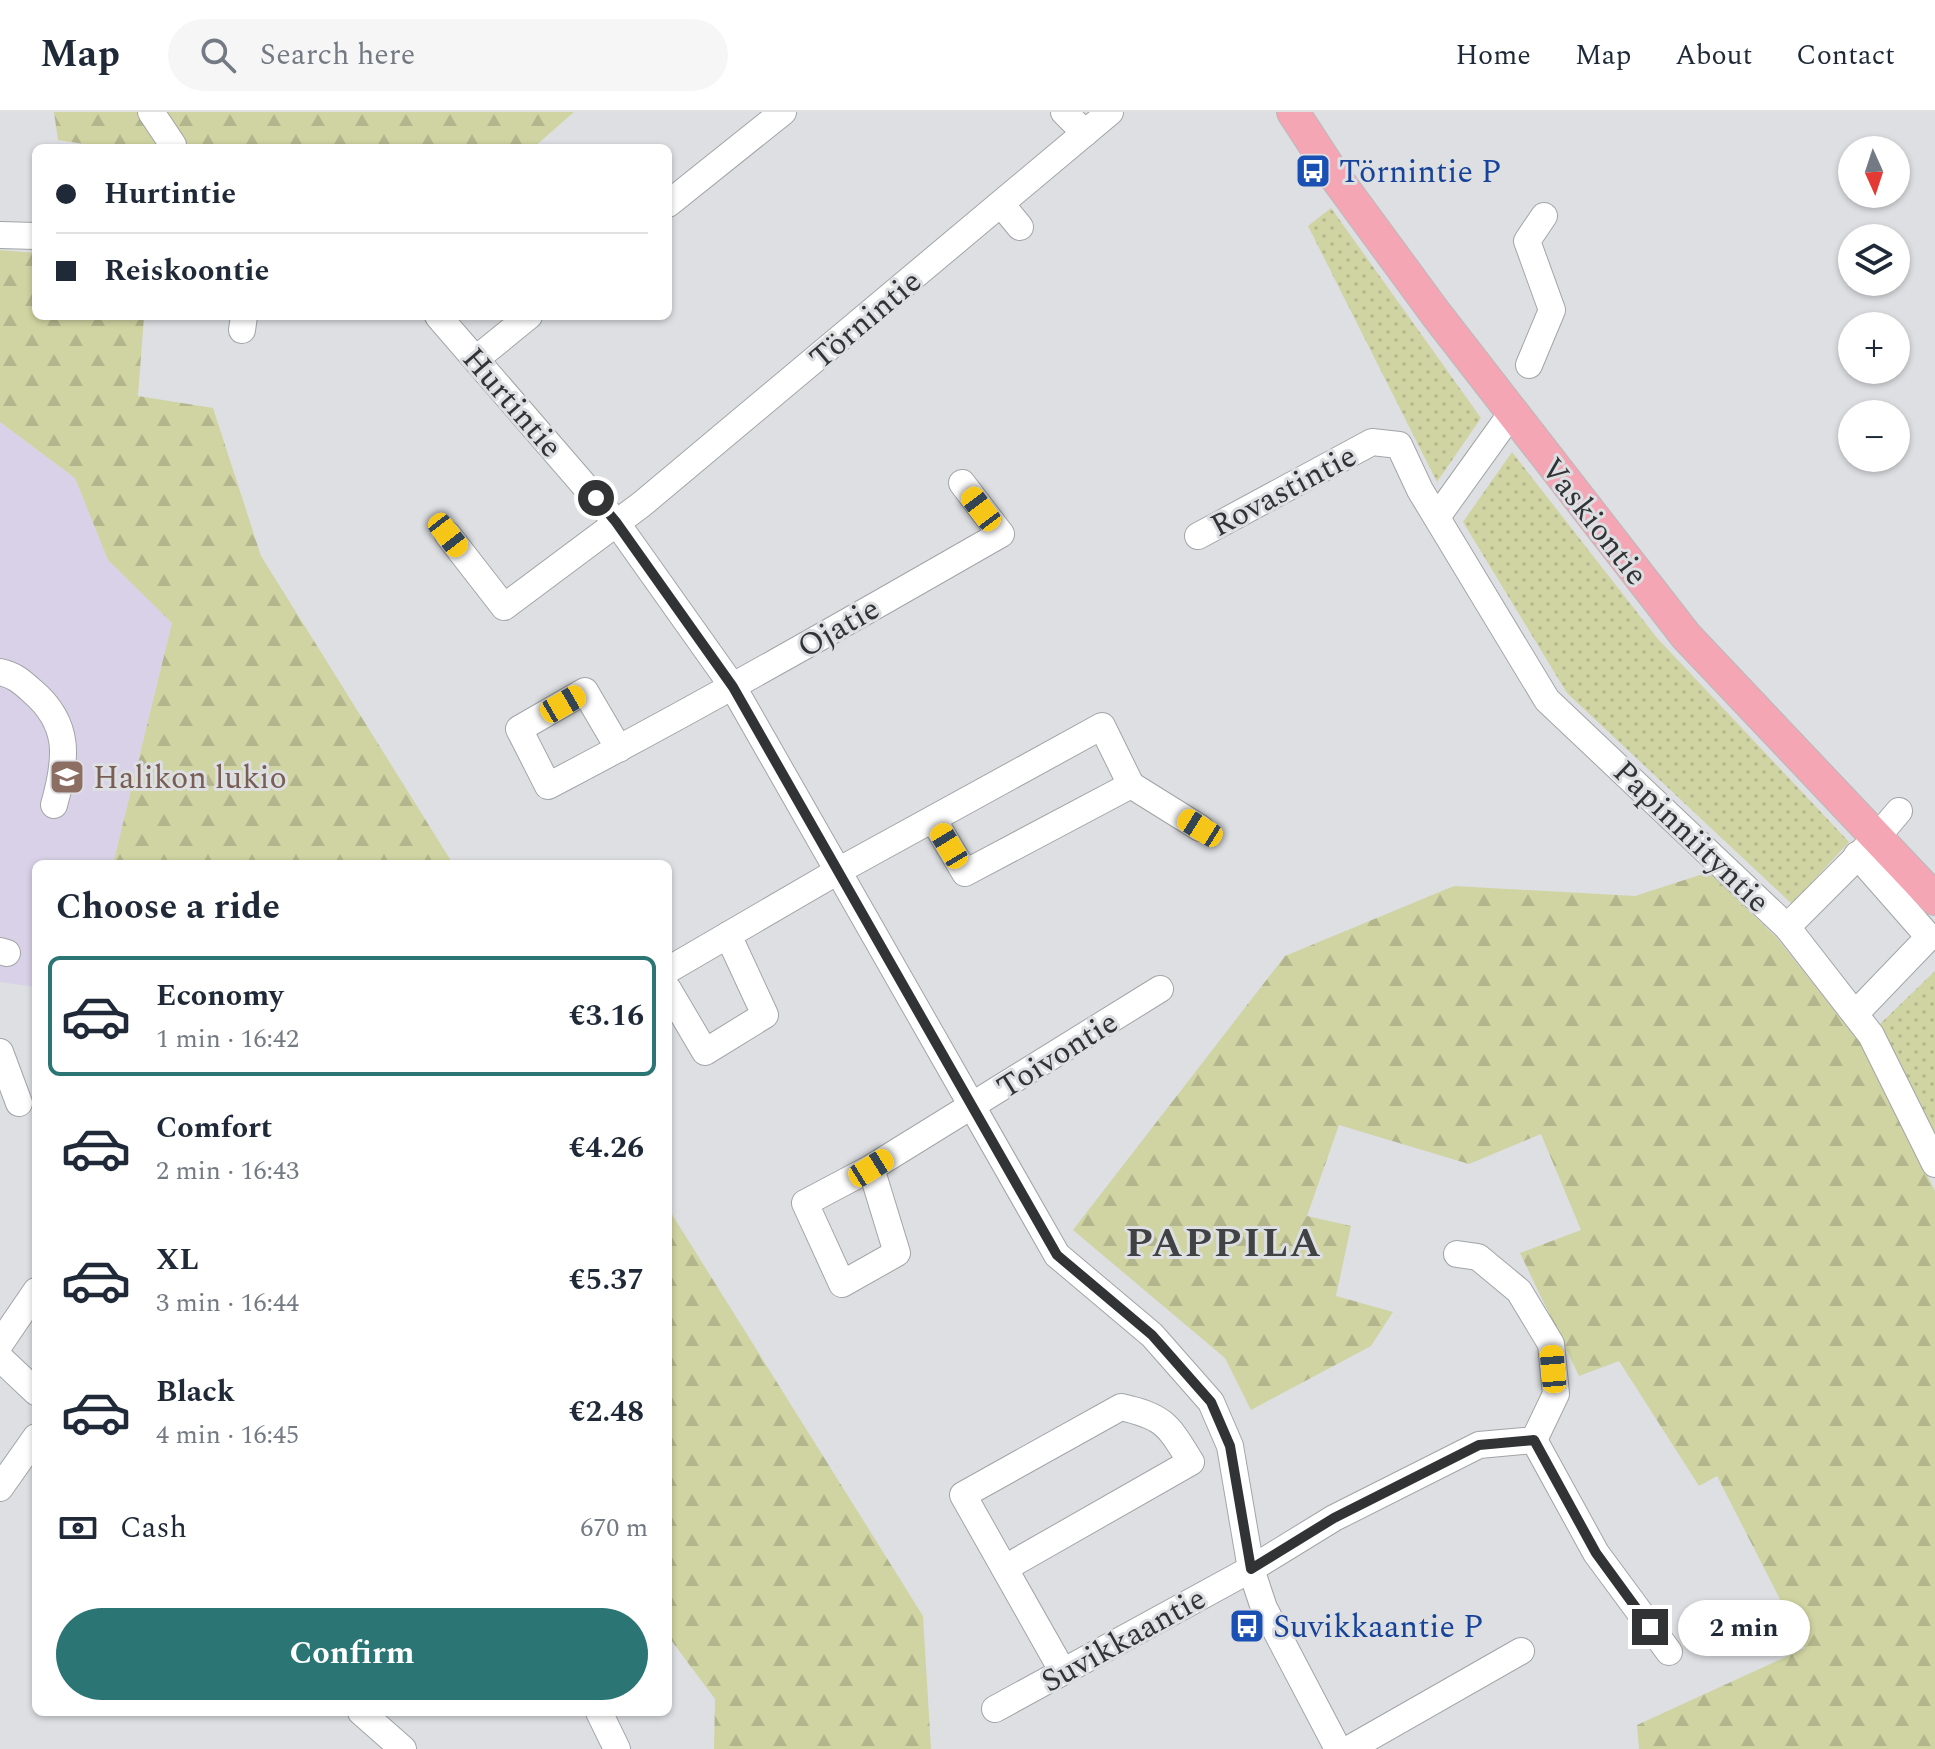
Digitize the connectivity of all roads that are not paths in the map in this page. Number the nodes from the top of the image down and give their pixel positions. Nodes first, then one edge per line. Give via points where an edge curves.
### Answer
1 (151, 112) edge
2 (783, 112) edge
3 (1064, 112) edge
4 (1110, 112) edge
5 (1293, 112) edge
6 (1085, 133) junction
7 (172, 144) edge
8 (672, 201) edge
9 (1001, 204) junction
10 (1544, 216) dead end
11 (1020, 227) dead end
12 (0, 235) edge
13 (32, 236) edge
14 (442, 320) edge
15 (524, 320) edge
16 (476, 359) junction
17 (1529, 365) dead end
18 (1511, 414) junction
19 (962, 483) dead end
20 (1437, 517) junction
21 (616, 522) junction
22 (448, 535) dead end
23 (1198, 536) dead end
24 (0, 672) edge
25 (733, 687) junction
26 (619, 749) dead end
27 (1131, 785) junction
28 (54, 805) dead end
29 (1899, 811) dead end
30 (933, 819) junction
31 (1200, 828) dead end
32 (1867, 846) junction
33 (838, 871) junction
34 (1935, 899) edge
35 (1787, 927) junction
36 (728, 935) junction
37 (672, 968) edge
38 (1160, 989) dead end
39 (672, 996) edge
40 (1856, 1013) junction
41 (0, 1052) edge
42 (19, 1103) dead end
43 (972, 1106) junction
44 (1935, 1164) edge
45 (871, 1168) dead end
46 (1457, 1254) dead end
47 (32, 1297) edge
48 (0, 1344) edge
49 (0, 1358) edge
50 (32, 1388) edge
51 (1534, 1440) junction
52 (32, 1443) edge
53 (0, 1488) edge
54 (1005, 1568) junction
55 (1251, 1569) junction
56 (1521, 1651) dead end
57 (1669, 1652) dead end
58 (1063, 1672) junction
59 (995, 1709) dead end
60 (366, 1716) edge
61 (601, 1716) edge
62 (403, 1749) edge
63 (617, 1749) edge
64 (1338, 1749) edge
65 (1349, 1749) edge

1 - 7 street
2 - 8 street
3 - 6 street
4 - 6 street, Törnintie
5 - 18 main road, Vaskiontie
6 - 9 street, Törnintie
9 - 11 street
9 - 21 street, Törnintie
10 - 17 street via 1527,241 1552,310
12 - 13 street
14 - 16 street, Hurtintie
15 - 16 street
16 - 21 street, Hurtintie
18 - 20 street
18 - 32 main road, Vaskiontie via 1686,636
19 - 25 street, Ojatie via 1001,534
20 - 23 street, Rovastintie via 1399,445 1372,442
20 - 35 street, Papinniityntie via 1547,700
21 - 22 street, Törnintie via 504,607
21 - 25 street, Hurtintie
24 - 28 street via 14,675 45,702 59,726 63,772
25 - 26 street, Ojatie
25 - 33 street, Hurtintie
27 - 30 street via 965,873
27 - 30 street via 1102,726
27 - 31 street
29 - 32 street
30 - 33 street
32 - 34 main road, Vaskiontie
32 - 35 street
32 - 40 street via 1929,937
33 - 36 street
33 - 43 street, Hurtintie
35 - 40 street, Papinniityntie
36 - 37 street
36 - 39 street via 765,1015 705,1052
38 - 43 street, Toivontie
40 - 44 street, Papinniityntie
41 - 42 street
43 - 45 street, Toivontie
43 - 55 street, Hurtintie via 1057,1255 1152,1335 1211,1402 1230,1446
46 - 51 street via 1478,1257 1519,1291 1551,1344 1556,1394
47 - 48 street
49 - 50 street
51 - 55 street, Suvikkaantie via 1479,1445 1334,1518
51 - 57 street via 1596,1553
52 - 53 street
54 - 54 street via 1191,1462 1169,1426 1145,1412 1121,1407 963,1495
54 - 58 street
55 - 58 street, Suvikkaantie
55 - 64 street, Hurtintie via 1264,1608
56 - 65 street
58 - 59 street, Suvikkaantie
60 - 62 street
61 - 63 street

